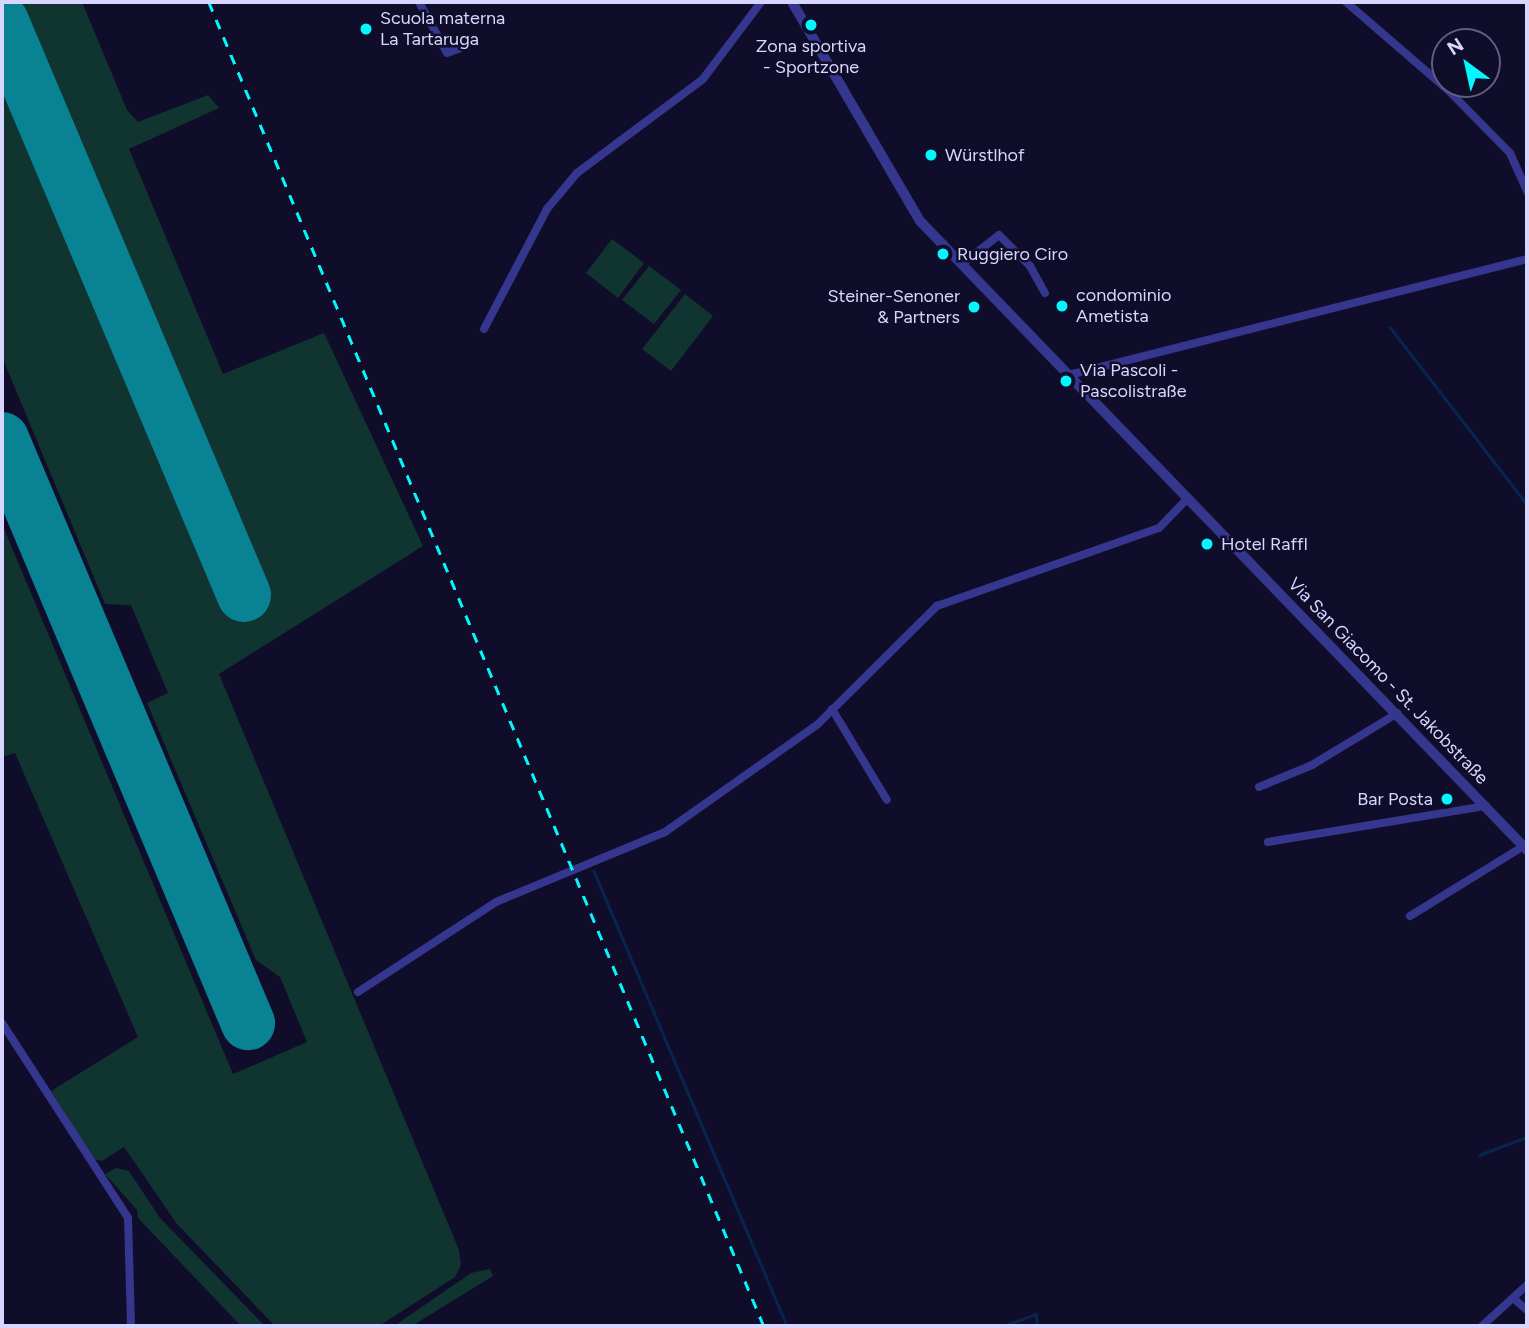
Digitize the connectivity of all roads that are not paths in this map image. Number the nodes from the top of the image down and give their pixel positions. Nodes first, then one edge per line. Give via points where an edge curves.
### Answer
1 (419, 2) edge
2 (761, 2) edge
3 (792, 2) edge
4 (1346, 2) edge
5 (466, 46) dead end
6 (1527, 191) edge
7 (1527, 258) edge
8 (962, 264) junction
9 (1045, 293) dead end
10 (484, 329) dead end
11 (1069, 375) junction
12 (1188, 498) junction
13 (832, 709) junction
14 (1398, 713) junction
15 (1259, 787) dead end
16 (887, 800) dead end
17 (1486, 806) junction
18 (1268, 842) dead end
19 (1526, 848) edge
20 (1409, 916) dead end
21 (358, 992) dead end
22 (2, 1023) edge
23 (1527, 1284) edge
24 (1513, 1298) junction
25 (1527, 1310) edge
26 (131, 1326) edge
27 (1482, 1326) edge

1 - 5 street via 445,51 451,54
2 - 10 street via 703,79 577,173 547,209 509,289
3 - 8 street, Via San Giacomo - St. Jakobstraße via 871,132 906,202
4 - 6 street via 1449,91 1510,153
7 - 11 street
8 - 9 street via 999,234 1030,266
8 - 11 street, Via San Giacomo - St. Jakobstraße
11 - 12 street, Via San Giacomo - St. Jakobstraße
12 - 13 street via 1159,528 937,606
12 - 14 street, Via San Giacomo - St. Jakobstraße
13 - 16 street
13 - 21 street via 665,832 496,902
14 - 15 street via 1312,765
14 - 17 street, Via San Giacomo - St. Jakobstraße
17 - 18 street
17 - 19 street, Via San Giacomo - St. Jakobstraße
19 - 20 street
22 - 26 street via 128,1218
23 - 24 street
24 - 25 street
24 - 27 street

